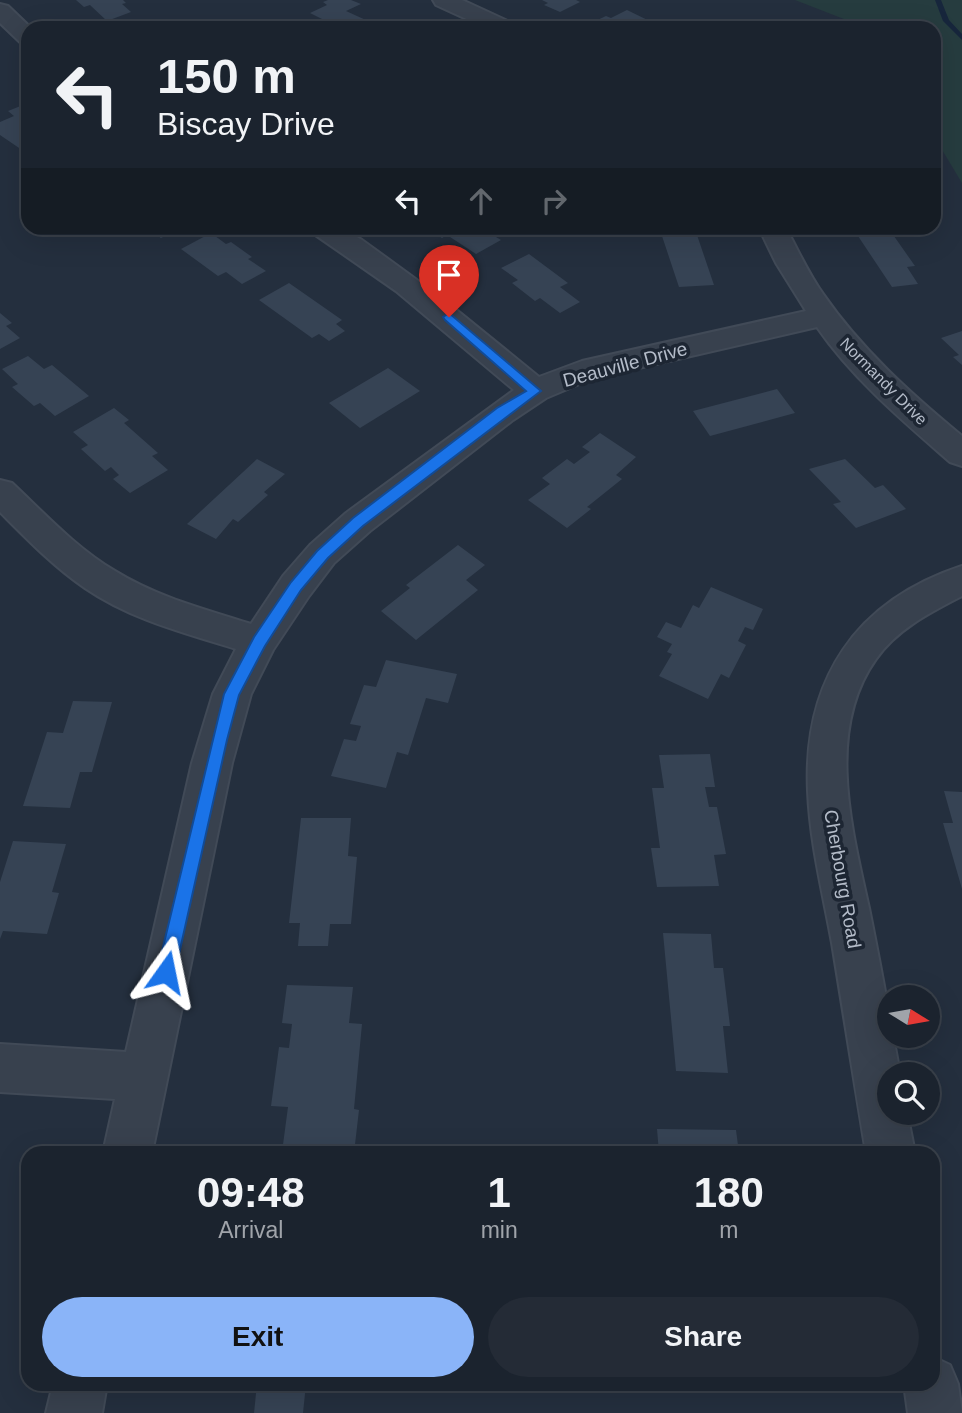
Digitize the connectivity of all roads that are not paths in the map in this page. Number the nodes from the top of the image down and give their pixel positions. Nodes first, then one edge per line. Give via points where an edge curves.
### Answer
1 (444, 0) edge
2 (1, 15) edge
3 (489, 21) edge
4 (21, 31) edge
5 (336, 235) edge
6 (777, 235) edge
7 (822, 317) junction
8 (535, 391) junction
9 (962, 454) edge
10 (0, 492) edge
11 (962, 580) edge
12 (259, 641) junction
13 (0, 1069) edge
14 (143, 1077) junction
15 (128, 1146) edge
16 (889, 1146) edge
17 (79, 1391) edge
18 (931, 1391) edge
19 (74, 1413) edge
20 (936, 1413) edge

1 - 3 street
2 - 4 street
5 - 8 street via 449,317
6 - 7 street, Normandy Drive
7 - 8 street, Deauville Drive via 638,356 582,371
7 - 9 street, Normandy Drive via 861,364
8 - 12 street, Deauville Drive via 502,411 358,522 296,586
10 - 12 street via 101,581 157,608
11 - 16 street, Cherbourg Road via 890,620 862,648 842,682 830,721 827,764 833,836
12 - 14 street, Deauville Drive via 232,694 212,763
13 - 14 street
14 - 15 street, Deauville Drive
17 - 19 street
18 - 20 street

